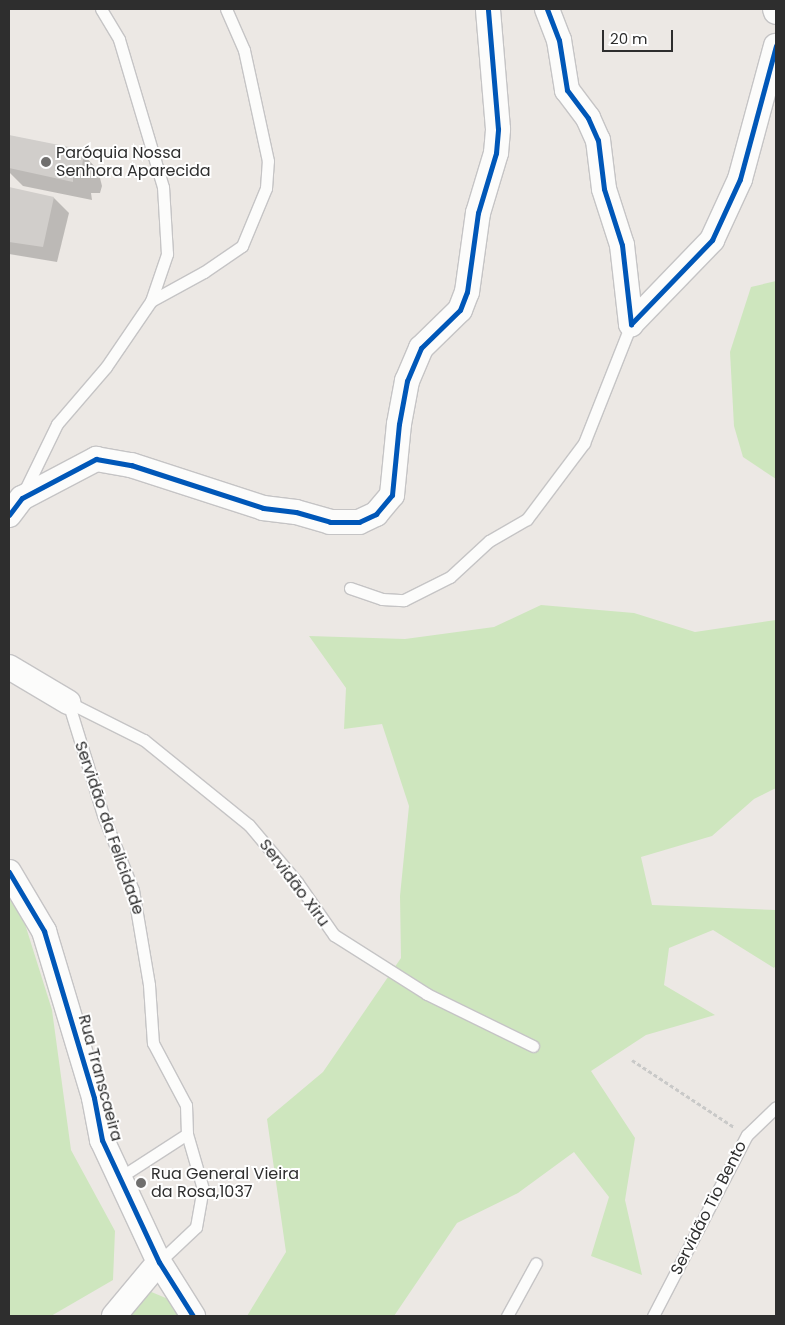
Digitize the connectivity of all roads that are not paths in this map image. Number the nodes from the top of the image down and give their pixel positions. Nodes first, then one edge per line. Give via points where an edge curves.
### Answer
1 (101, 9) edge
2 (226, 9) edge
3 (488, 9) edge
4 (547, 9) edge
5 (776, 46) edge
6 (773, 84) edge
7 (152, 301) junction
8 (631, 324) junction
9 (15, 507) edge
10 (350, 588) dead end
11 (9, 666) edge
12 (68, 702) junction
13 (9, 872) edge
14 (533, 1046) dead end
15 (776, 1108) edge
16 (187, 1134) junction
17 (119, 1178) junction
18 (159, 1262) junction
19 (536, 1263) dead end
20 (114, 1316) edge
21 (193, 1316) edge
22 (507, 1316) edge
23 (653, 1316) edge

1 - 7 lane via 119,39 163,187 167,254
2 - 7 lane via 244,50 268,161 266,188 242,246
3 - 9 street via 498,137 478,213 467,292 460,310 421,348 414,364 399,424 392,495 376,514 359,522 330,522 296,512 263,508 131,465 96,459
4 - 8 street via 559,40 567,90 588,118 598,140 604,189 622,245
5 - 6 street
6 - 8 street via 740,178 712,240
7 - 9 lane via 106,366 57,424
8 - 10 lane via 584,443 526,519 489,541 450,577 404,600 382,599
11 - 12 street
12 - 14 lane, Servidão Xiru via 144,740 249,825 297,882 334,935 427,994
12 - 16 lane, Servidão da Felicidade via 106,822 134,890 147,968 152,1043 186,1105
13 - 17 street, Rua Transcaeira via 44,930 94,1098 102,1140
15 - 23 lane, Servidão Tio Bento via 747,1135
16 - 17 lane
16 - 18 lane, Servidão da Felicidade via 203,1189 196,1227
17 - 18 street, Rua Transcaeira
18 - 20 street
18 - 21 street, Rua Transcaeira
19 - 22 lane

